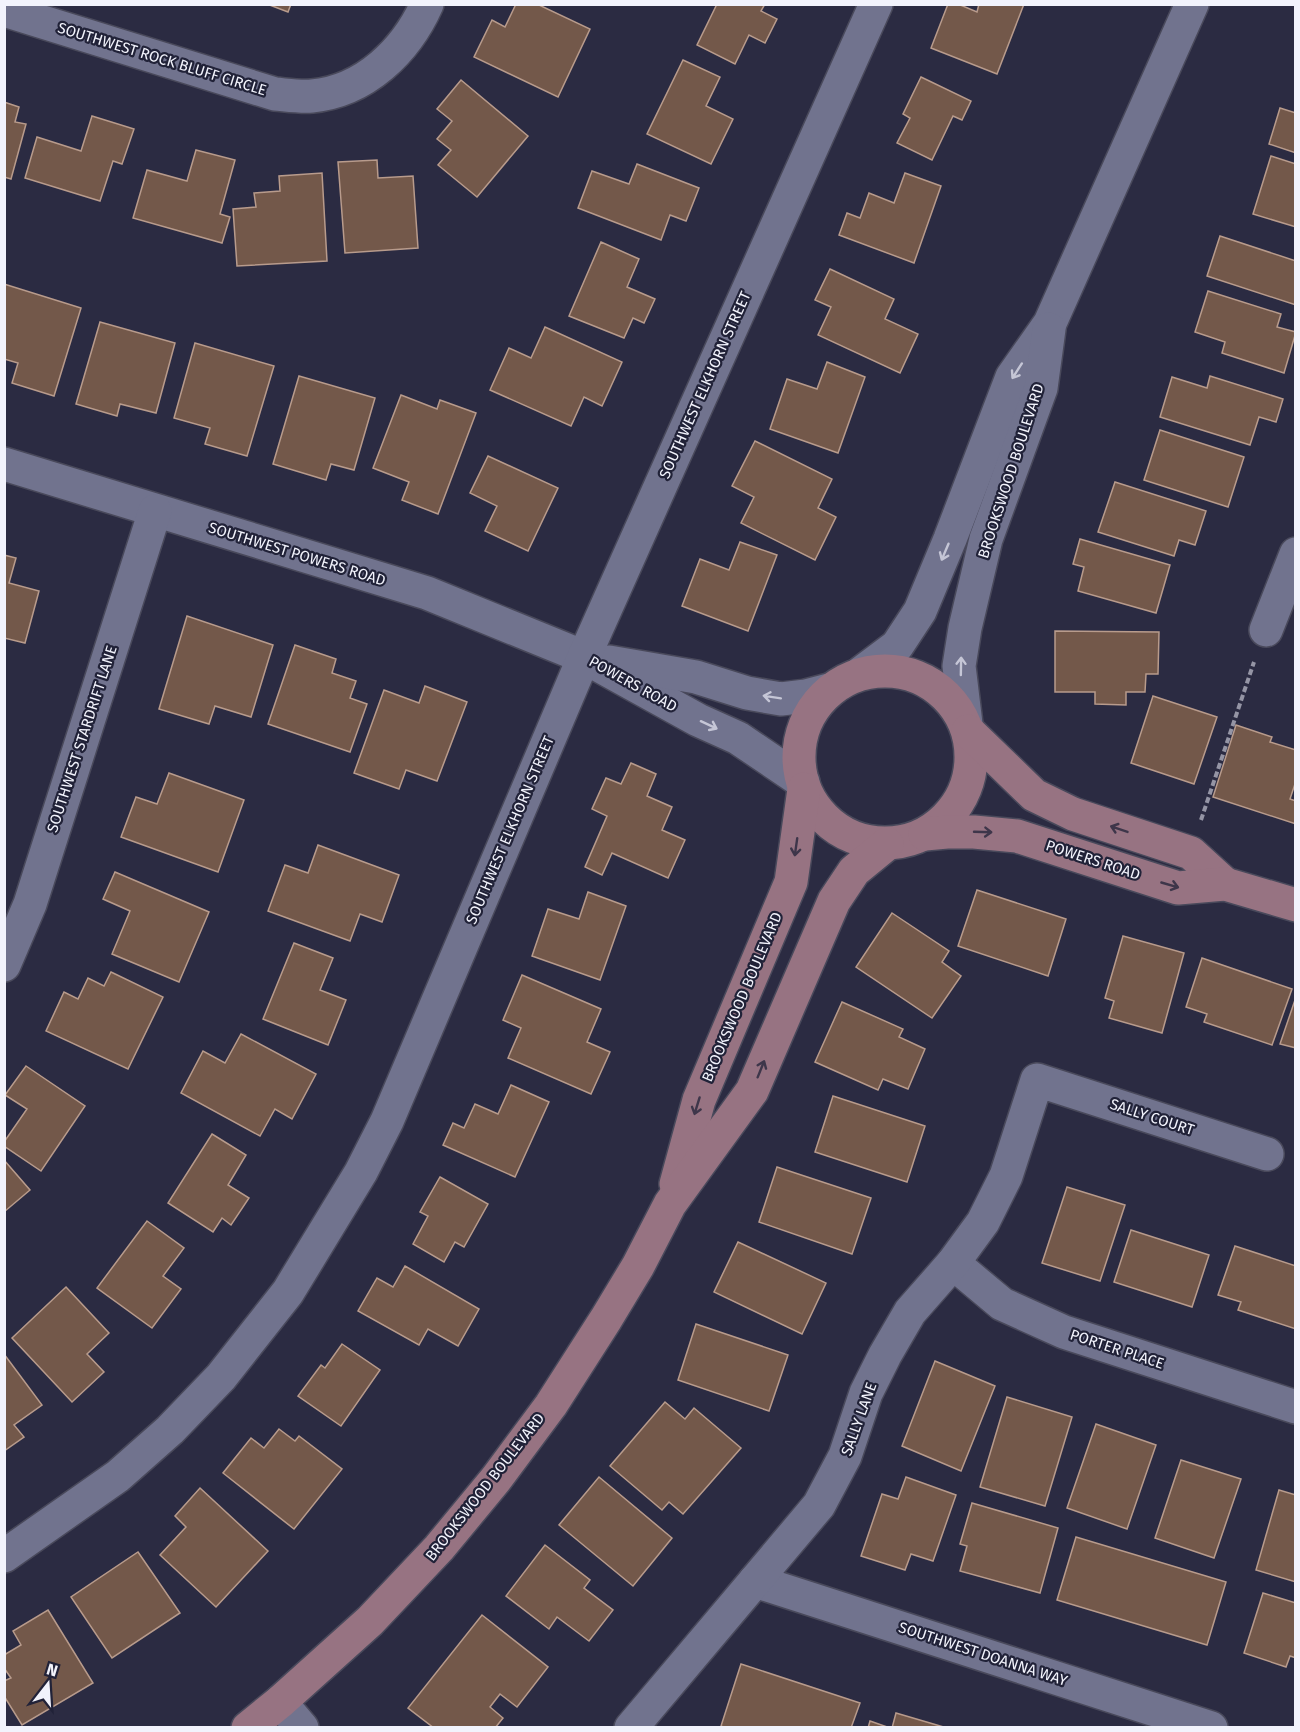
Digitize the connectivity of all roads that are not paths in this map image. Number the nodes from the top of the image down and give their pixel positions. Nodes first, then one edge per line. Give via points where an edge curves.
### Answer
1 (427, 4) edge
2 (876, 4) edge
3 (1192, 4) edge
4 (4, 10) edge
5 (1050, 323) junction
6 (4, 464) edge
7 (155, 511) junction
8 (1296, 555) edge
9 (1266, 630) road end
10 (584, 657) junction
11 (861, 674) junction
12 (829, 690) junction
13 (967, 728) junction
14 (803, 785) junction
15 (925, 834) junction
16 (887, 844) junction
17 (1225, 884) junction
18 (17, 901) edge
19 (1296, 905) edge
20 (4, 965) edge
21 (1036, 1080) joint
22 (1268, 1154) dead end
23 (670, 1204) junction
24 (953, 1263) junction
25 (1296, 1407) edge
26 (4, 1556) edge
27 (755, 1581) junction
28 (280, 1702) junction
29 (248, 1728) edge
30 (302, 1728) edge
31 (631, 1728) edge
32 (1211, 1728) edge

1 - 4 street, SOUTHWEST ROCK BLUFF CIRCLE via 406,41 383,66 352,86 312,96 274,94
2 - 10 street, SOUTHWEST ELKHORN STREET
3 - 5 street, BROOKSWOOD BOULEVARD
5 -> 11 street, BROOKSWOOD BOULEVARD via 1012,377 920,610 897,646
13 -> 5 street, BROOKSWOOD BOULEVARD via 959,666 965,628 986,539 1041,388
6 - 7 street, SOUTHWEST POWERS ROAD
7 - 10 street, SOUTHWEST POWERS ROAD via 427,593
7 - 18 street, SOUTHWEST STARDRIFT LANE
8 - 9 street
12 -> 10 street, POWERS ROAD via 781,699 696,677
10 -> 14 street, POWERS ROAD via 738,738
10 - 26 street, SOUTHWEST ELKHORN STREET via 387,1121 351,1190 288,1292 221,1377 171,1430 118,1476
11 - 12 main road
11 - 13 main road via 886,670 911,674 934,685 953,702
12 - 14 main road via 812,710 801,735 798,762
13 - 15 main road via 972,749 970,775 962,799 946,819
17 -> 13 main road, POWERS ROAD via 1191,854 1073,814 1034,795
14 - 16 main road via 818,811 837,829 861,840
14 -> 23 main road, BROOKSWOOD BOULEVARD via 791,882 699,1100
15 - 16 main road
15 -> 17 main road, POWERS ROAD via 990,832 1017,836 1178,888
23 -> 16 main road, BROOKSWOOD BOULEVARD via 752,1092 834,901 854,871
17 - 19 main road, POWERS ROAD
18 - 20 street, SOUTHWEST STARDRIFT LANE
21 - 22 street, SALLY COURT
21 - 24 street, SALLY LANE via 1006,1176 983,1222
23 - 28 main road, BROOKSWOOD BOULEVARD via 606,1319 551,1405 496,1479 440,1548 370,1621
24 - 25 street, PORTER PLACE via 1002,1305 1064,1332
24 - 27 street, SALLY LANE via 910,1312 885,1355 866,1393 845,1456 819,1505
27 - 31 street, SALLY LANE
27 - 32 street, SOUTHWEST DOANNA WAY
28 - 29 main road, BROOKSWOOD BOULEVARD
28 - 30 street

